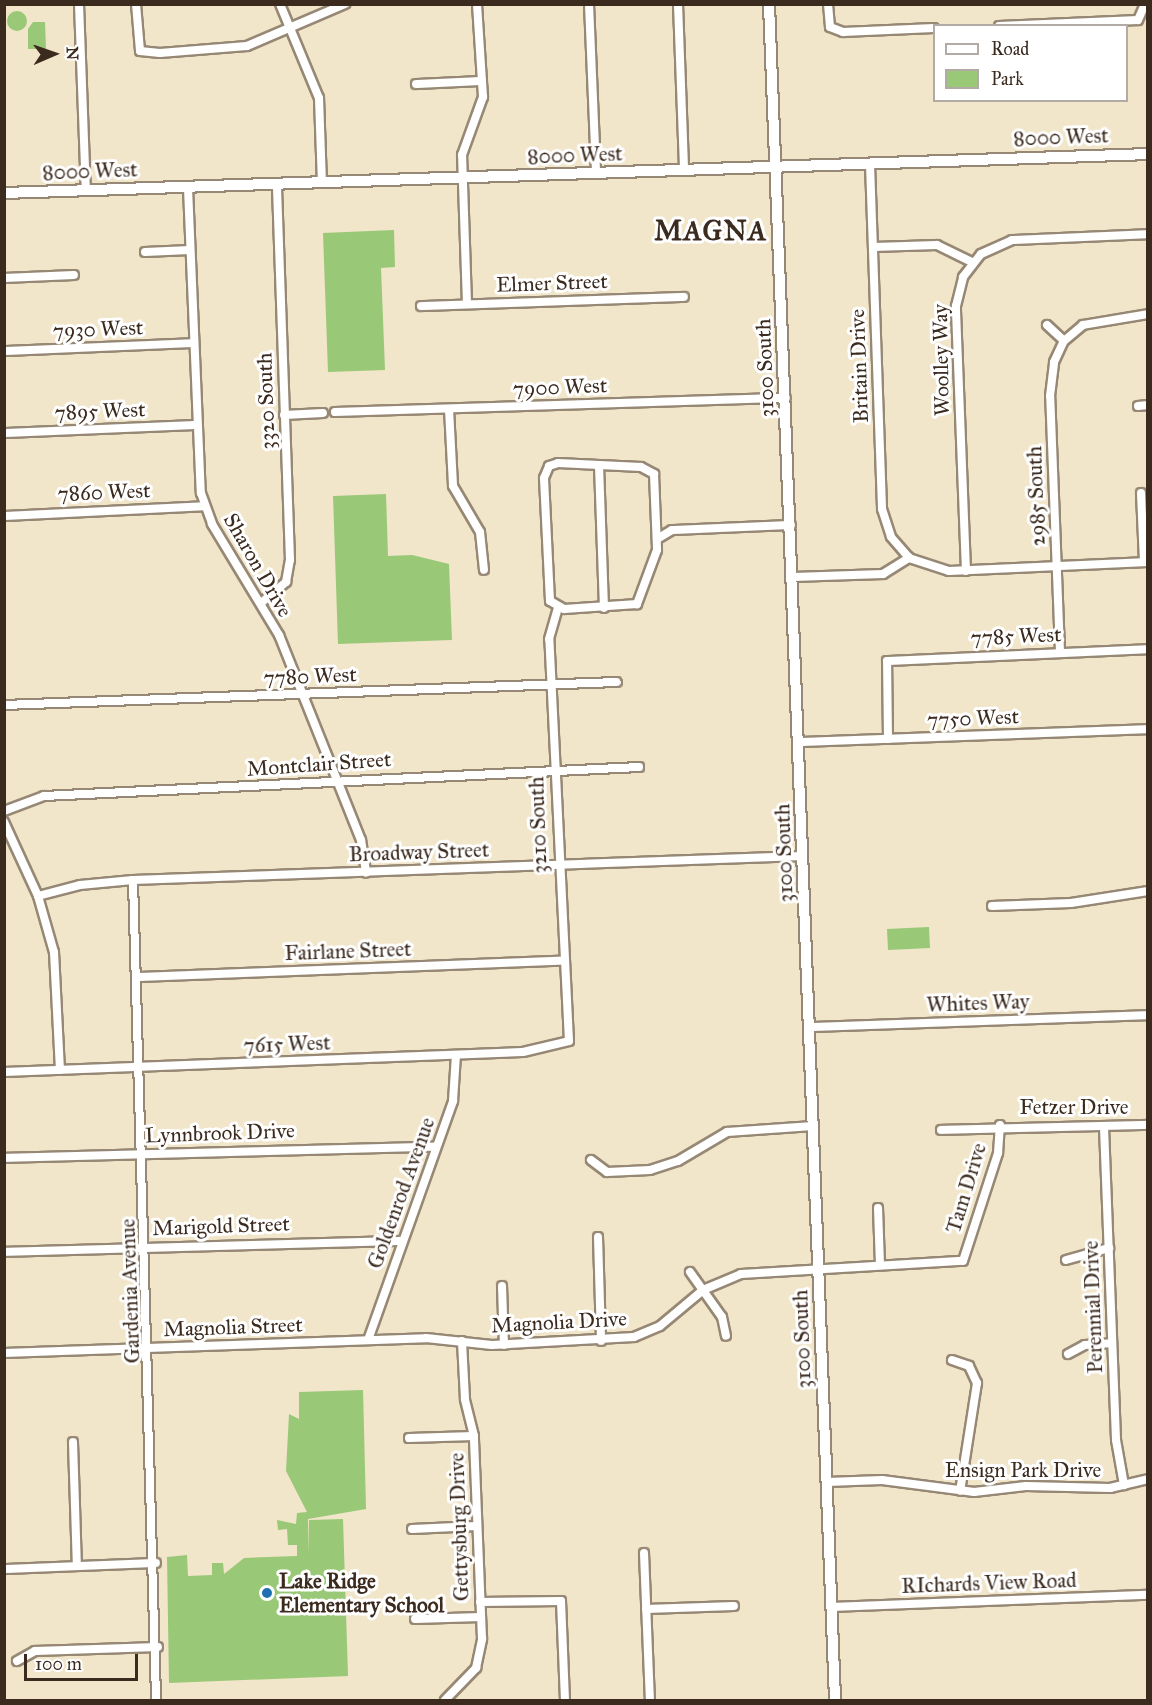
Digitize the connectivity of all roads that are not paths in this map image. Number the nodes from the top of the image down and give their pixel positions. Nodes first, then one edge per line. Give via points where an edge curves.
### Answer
1 (79, 4) edge
2 (136, 4) edge
3 (280, 4) edge
4 (345, 4) edge
5 (477, 4) edge
6 (589, 4) edge
7 (678, 4) edge
8 (770, 4) edge
9 (828, 4) edge
10 (1145, 4) edge
11 (1045, 24) edge
12 (291, 28) junction
13 (933, 28) edge
14 (482, 81) junction
15 (416, 84) dead end
16 (1148, 154) edge
17 (870, 164) junction
18 (776, 167) junction
19 (684, 170) junction
20 (596, 173) junction
21 (462, 178) junction
22 (322, 183) junction
23 (277, 185) junction
24 (188, 188) junction
25 (86, 191) junction
26 (4, 193) edge
27 (1148, 234) edge
28 (873, 247) junction
29 (190, 250) junction
30 (145, 252) dead end
31 (972, 262) junction
32 (74, 275) dead end
33 (4, 278) edge
34 (684, 297) dead end
35 (466, 304) junction
36 (421, 306) dead end
37 (1148, 314) edge
38 (1047, 325) dead end
39 (1064, 340) junction
40 (194, 343) junction
41 (4, 351) edge
42 (786, 398) junction
43 (449, 410) junction
44 (335, 412) dead end
45 (323, 414) dead end
46 (285, 415) junction
47 (197, 425) junction
48 (4, 433) edge
49 (599, 465) junction
50 (1141, 493) dead end
51 (205, 506) junction
52 (4, 516) edge
53 (657, 520) junction
54 (791, 525) junction
55 (672, 530) junction
56 (657, 539) junction
57 (909, 558) junction
58 (1146, 562) edge
59 (1057, 566) junction
60 (484, 570) dead end
61 (966, 571) junction
62 (793, 577) junction
63 (261, 603) junction
64 (555, 607) junction
65 (604, 608) junction
66 (1148, 649) edge
67 (1060, 652) junction
68 (617, 682) dead end
69 (550, 684) junction
70 (303, 694) junction
71 (4, 705) edge
72 (1148, 729) edge
73 (888, 739) junction
74 (799, 742) junction
75 (639, 767) dead end
76 (554, 771) junction
77 (338, 782) junction
78 (4, 811) edge
79 (4, 822) edge
80 (803, 856) junction
81 (557, 865) junction
82 (366, 873) junction
83 (133, 880) junction
84 (1148, 891) edge
85 (38, 896) junction
86 (992, 906) dead end
87 (561, 961) junction
88 (137, 977) junction
89 (1148, 1015) edge
90 (810, 1027) junction
91 (568, 1041) joint
92 (456, 1055) junction
93 (140, 1067) junction
94 (60, 1070) junction
95 (4, 1072) edge
96 (1000, 1125) junction
97 (1148, 1125) edge
98 (813, 1126) junction
99 (1104, 1127) junction
100 (941, 1130) dead end
101 (436, 1147) junction
102 (143, 1153) junction
103 (4, 1158) edge
104 (591, 1160) dead end
105 (878, 1208) dead end
106 (598, 1237) dead end
107 (402, 1241) junction
108 (146, 1247) junction
109 (1109, 1248) junction
110 (4, 1252) edge
111 (1066, 1260) dead end
112 (963, 1261) joint
113 (880, 1265) junction
114 (819, 1268) junction
115 (690, 1272) dead end
116 (502, 1286) dead end
117 (703, 1290) junction
118 (726, 1336) dead end
119 (368, 1340) junction
120 (462, 1341) junction
121 (601, 1341) junction
122 (1112, 1343) junction
123 (504, 1345) junction
124 (150, 1347) junction
125 (4, 1353) edge
126 (1068, 1354) dead end
127 (952, 1360) dead end
128 (474, 1436) junction
129 (409, 1438) dead end
130 (73, 1442) dead end
131 (1148, 1479) edge
132 (827, 1482) junction
133 (1124, 1485) junction
134 (960, 1491) junction
135 (477, 1526) junction
136 (412, 1528) dead end
137 (644, 1553) dead end
138 (156, 1563) junction
139 (77, 1566) junction
140 (4, 1569) edge
141 (1148, 1595) edge
142 (480, 1602) junction
143 (734, 1606) dead end
144 (831, 1607) junction
145 (646, 1609) junction
146 (481, 1617) junction
147 (415, 1619) dead end
148 (158, 1647) junction
149 (17, 1661) dead end
150 (156, 1701) edge
151 (445, 1701) edge
152 (565, 1701) edge
153 (650, 1701) edge
154 (835, 1701) edge

1 - 25 street
2 - 12 street via 140,51 229,50
3 - 12 street
4 - 12 street
5 - 14 street
6 - 20 street
7 - 19 street
8 - 18 street, 3100 South
9 - 13 street via 830,27 843,32
10 - 11 street via 1137,20
12 - 22 street via 319,98
14 - 15 street
14 - 21 street via 478,117 463,144
16 - 17 street, 8000 West
17 - 18 street, 8000 West
17 - 28 street, Britain Drive
18 - 19 street, 8000 West
18 - 42 street, 3100 South
19 - 20 street, 8000 West
20 - 21 street, 8000 West
21 - 22 street, 8000 West
21 - 35 street
22 - 23 street, 8000 West
23 - 24 street, 8000 West
23 - 46 street, 3320 South
24 - 25 street, 8000 West
24 - 29 street, Sharon Drive
25 - 26 street, 8000 West
27 - 31 street via 1012,240
28 - 31 street via 937,245
28 - 57 street, Britain Drive via 882,509 891,537
29 - 30 street
29 - 40 street, Sharon Drive
31 - 61 street, Woolley Way via 956,306
32 - 33 street
34 - 35 street, Elmer Street
35 - 36 street, Elmer Street
37 - 39 street via 1098,318
38 - 39 street
39 - 59 street, 2985 South via 1054,362 1050,396
40 - 41 street, 7930 West
40 - 47 street, Sharon Drive
42 - 43 street, 7900 West
42 - 54 street, 3100 South
43 - 44 street, 7900 West
43 - 60 street via 453,486 480,532
45 - 46 street
46 - 63 street, 3320 South via 289,574 278,591
47 - 48 street, 7895 West
47 - 51 street, Sharon Drive
49 - 53 street via 650,470
49 - 64 street, 3210 South via 549,466 544,478
49 - 65 street
50 - 58 street
51 - 52 street, 7860 West
51 - 63 street, Sharon Drive
53 - 55 street
53 - 56 street
54 - 55 street
54 - 62 street, 3100 South
55 - 56 street
56 - 65 street via 640,602
57 - 61 street via 935,570
57 - 62 street via 883,574
58 - 59 street
59 - 61 street
59 - 67 street, 2985 South
62 - 74 street, 3100 South
63 - 70 street, Sharon Drive
64 - 65 street
64 - 69 street, 3210 South via 550,623
66 - 67 street, 7785 West
67 - 73 street, 7785 West via 887,661
68 - 69 street, 7780 West
69 - 70 street, 7780 West
69 - 76 street, 3210 South
70 - 71 street, 7780 West
70 - 77 street, Sharon Drive
72 - 73 street, 7750 West
73 - 74 street, 7750 West
74 - 80 street, 3100 South
75 - 76 street, Montclair Street
76 - 77 street, Montclair Street
76 - 81 street, 3210 South
77 - 78 street, Montclair Street via 44,796
77 - 82 street, Sharon Drive via 364,849
79 - 85 street
80 - 81 street, Broadway Street
80 - 90 street, 3100 South
81 - 82 street, Broadway Street
81 - 87 street, 3210 South
82 - 83 street, Broadway Street
83 - 85 street, Broadway Street via 80,885
83 - 88 street, Gardenia Avenue
84 - 86 street via 1071,903
85 - 94 street via 54,952
87 - 88 street, Fairlane Street
87 - 91 street, 3210 South
88 - 93 street, Gardenia Avenue
89 - 90 street, Whites Way
90 - 98 street, 3100 South
91 - 92 street, 7615 West via 532,1052
92 - 93 street, 7615 West
92 - 101 street, Goldenrod Avenue via 456,1090
93 - 94 street, 7615 West
93 - 102 street, Gardenia Avenue
94 - 95 street, 7615 West
96 - 99 street, Fetzer Drive
96 - 100 street, Fetzer Drive
96 - 112 street, Tam Drive via 998,1153
97 - 99 street, Fetzer Drive
98 - 104 street via 728,1132 678,1161 650,1170 606,1172
98 - 114 street, 3100 South
99 - 109 street, Perennial Drive
101 - 102 street, Lynnbrook Drive
101 - 107 street, Goldenrod Avenue
102 - 103 street, Lynnbrook Drive
102 - 108 street, Gardenia Avenue
105 - 113 street
106 - 121 street
107 - 108 street, Marigold Street
107 - 119 street, Goldenrod Avenue
108 - 110 street, Marigold Street
108 - 124 street, Gardenia Avenue
109 - 111 street
109 - 122 street, Perennial Drive
112 - 113 street, Magnolia Drive
113 - 114 street, Magnolia Drive
114 - 117 street, Magnolia Drive via 741,1274
114 - 132 street, 3100 South
115 - 117 street
116 - 123 street
117 - 118 street via 722,1317
117 - 121 street, Magnolia Drive via 660,1326
119 - 120 street, Magnolia Street
119 - 124 street, Magnolia Street
120 - 123 street, Magnolia Drive
120 - 128 street, Gettysburg Drive via 465,1399
121 - 123 street, Magnolia Drive
122 - 126 street via 1085,1345
122 - 133 street, Perennial Drive
124 - 125 street, Magnolia Street
124 - 138 street, Gardenia Avenue
127 - 134 street via 969,1366 977,1383
128 - 129 street
128 - 135 street, Gettysburg Drive
130 - 139 street
131 - 133 street, Ensign Park Drive
132 - 134 street, Ensign Park Drive via 882,1480
132 - 144 street, 3100 South
133 - 134 street, Ensign Park Drive
135 - 136 street
135 - 142 street, Gettysburg Drive
137 - 145 street
138 - 139 street
138 - 148 street, Gardenia Avenue
139 - 140 street
141 - 144 street, RIchards View Road
142 - 146 street, Gettysburg Drive
142 - 152 street via 561,1601
143 - 145 street
144 - 154 street, 3100 South
145 - 153 street
146 - 147 street
146 - 151 street, Gettysburg Drive via 476,1668
148 - 149 street via 35,1651
148 - 150 street, Gardenia Avenue

